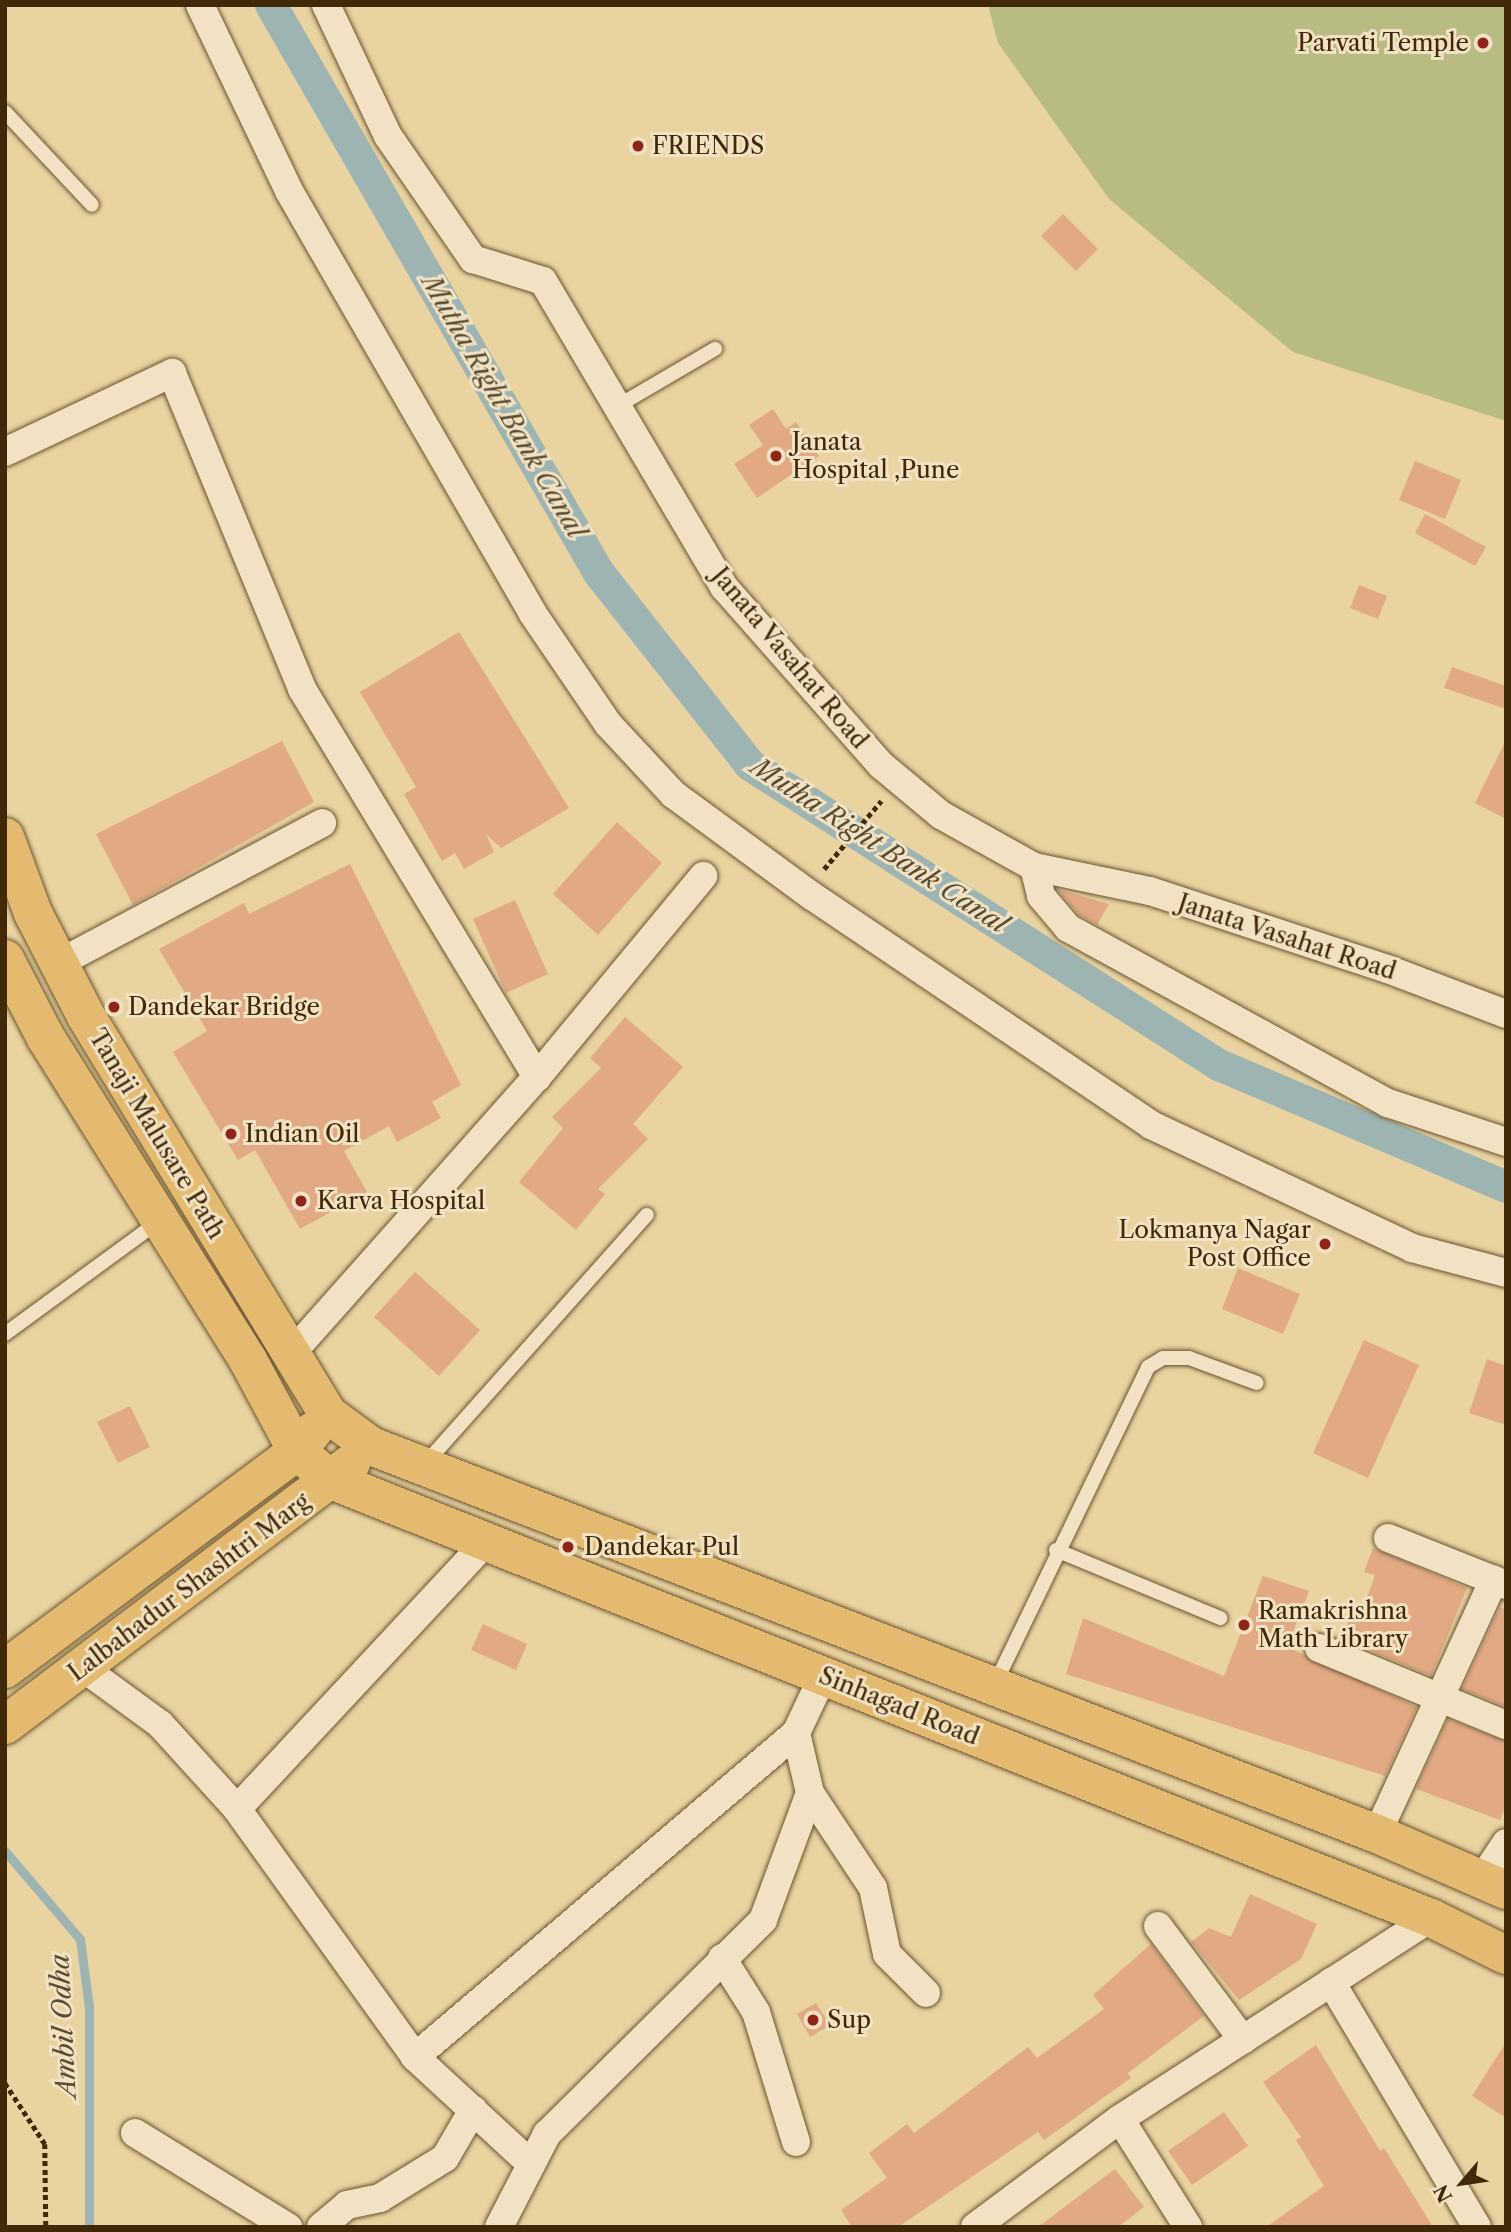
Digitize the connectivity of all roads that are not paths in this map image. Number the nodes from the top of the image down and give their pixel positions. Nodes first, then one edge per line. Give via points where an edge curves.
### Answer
1 (200, 5) edge
2 (326, 5) edge
3 (5, 112) edge
4 (92, 205) dead end
5 (715, 349) dead end
6 (616, 407) junction
7 (5, 452) edge
8 (323, 823) dead end
9 (5, 837) edge
10 (1034, 867) junction
11 (703, 876) dead end
12 (5, 959) edge
13 (59, 963) junction
14 (1506, 1014) edge
15 (537, 1077) junction
16 (126, 1082) junction
17 (87, 1106) junction
18 (1506, 1142) edge
19 (647, 1214) dead end
20 (158, 1222) junction
21 (1506, 1273) edge
22 (5, 1334) edge
23 (290, 1355) junction
24 (1257, 1383) dead end
25 (331, 1416) junction
26 (371, 1446) junction
27 (297, 1451) junction
28 (423, 1466) junction
29 (331, 1480) junction
30 (1388, 1538) dead end
31 (486, 1542) junction
32 (1056, 1550) junction
33 (1500, 1583) edge
34 (1220, 1618) dead end
35 (886, 1645) junction
36 (1319, 1648) dead end
37 (82, 1667) junction
38 (5, 1669) edge
39 (823, 1676) junction
40 (993, 1687) junction
41 (870, 1695) junction
42 (1437, 1697) junction
43 (5, 1725) edge
44 (1506, 1725) edge
45 (796, 1733) junction
46 (810, 1793) junction
47 (237, 1809) junction
48 (1377, 1834) junction
49 (1506, 1843) edge
50 (1494, 1885) edge
51 (1431, 1918) junction
52 (1158, 1926) dead end
53 (1506, 1955) edge
54 (722, 1958) junction
55 (1331, 1982) junction
56 (926, 1993) dead end
57 (1243, 2040) junction
58 (415, 2057) junction
59 (473, 2110) junction
60 (1120, 2119) junction
61 (135, 2133) dead end
62 (796, 2142) dead end
63 (531, 2164) junction
64 (288, 2227) edge
65 (321, 2227) edge
66 (499, 2227) edge
67 (975, 2227) edge
68 (1188, 2227) edge
69 (1477, 2227) edge

1 - 21 street via 289,191 533,614 608,724 673,794 805,891 1151,1125 1412,1248
2 - 6 street, Janata Vasahat Road via 388,136 473,258 543,281
3 - 4 lane
5 - 6 lane
6 - 10 street, Janata Vasahat Road via 724,587 899,780 941,815
7 - 15 street via 172,373 302,689
8 - 13 street
9 - 13 main road, Tanaji Malusare Path
10 - 14 street, Janata Vasahat Road via 1150,891 1390,970
10 - 18 street via 1041,896 1068,929 1388,1103
11 - 15 street
12 - 17 main road, Tanaji Malusare Path
13 - 16 main road, Tanaji Malusare Path
15 - 23 street
16 - 17 main road
16 - 23 main road, Tanaji Malusare Path
17 - 20 main road, Tanaji Malusare Path
19 - 28 lane
20 - 22 lane
20 - 27 main road, Tanaji Malusare Path via 247,1360
23 - 25 main road, Tanaji Malusare Path
24 - 32 lane via 1189,1358 1163,1357 1149,1367
25 - 26 main road, Sinhagad Road
25 - 27 main road, Lalbahadur Shashtri Marg
26 - 28 main road, Sinhagad Road
26 - 29 main road, Lalbahadur Shashtri Marg
27 - 29 main road, Sinhagad Road
27 - 38 main road, Lalbahadur Shashtri Marg
28 - 35 main road, Sinhagad Road
29 - 31 main road, Sinhagad Road
29 - 37 main road, Lalbahadur Shashtri Marg
30 - 33 street
31 - 39 main road, Sinhagad Road
31 - 47 street
32 - 34 lane
32 - 40 lane
33 - 42 street
35 - 40 main road, Sinhagad Road
35 - 41 main road
36 - 42 street
37 - 43 main road, Lalbahadur Shashtri Marg
37 - 47 street via 160,1724
39 - 41 main road, Sinhagad Road
39 - 45 street
40 - 48 main road, Sinhagad Road
41 - 51 main road, Sinhagad Road
42 - 44 street
42 - 48 street
45 - 46 street
45 - 58 street
46 - 54 street via 763,1920
46 - 56 street via 873,1888 887,1954
47 - 58 street
48 - 50 main road, Sinhagad Road
49 - 50 street
51 - 53 main road, Sinhagad Road
51 - 55 street
52 - 57 street
54 - 62 street via 756,2012
54 - 63 street via 547,2134
55 - 57 street
55 - 69 street
57 - 60 street
58 - 59 street
59 - 63 street
59 - 65 street via 445,2158 380,2197 348,2205
60 - 67 street
60 - 68 street
61 - 64 street
63 - 66 street

